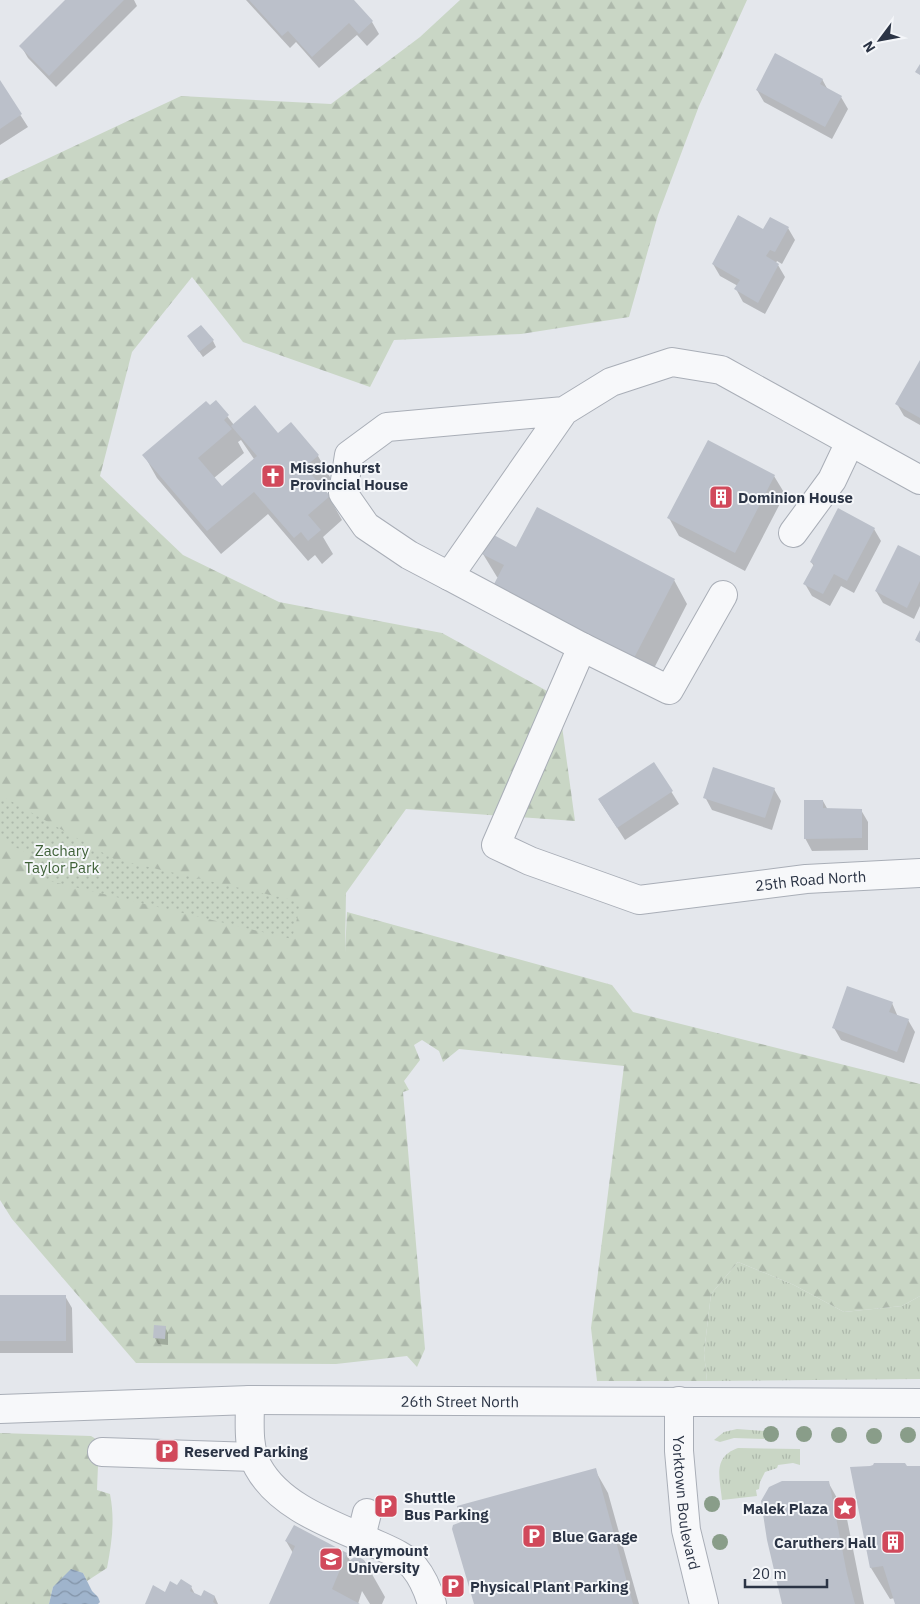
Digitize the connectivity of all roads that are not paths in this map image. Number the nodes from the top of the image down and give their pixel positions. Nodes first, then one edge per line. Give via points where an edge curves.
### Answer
1 (564, 412) junction
2 (850, 442) junction
3 (920, 480) edge
4 (793, 533) dead end
5 (449, 576) junction
6 (723, 595) dead end
7 (582, 647) junction
8 (920, 873) edge
9 (250, 1400) junction
10 (679, 1401) junction
11 (920, 1403) edge
12 (0, 1409) edge
13 (102, 1452) dead end
14 (254, 1457) junction
15 (432, 1604) edge
16 (704, 1604) edge

1 - 2 street via 611,382 672,362 720,370
1 - 5 street
1 - 5 street via 387,427 349,455 343,493 366,526 409,555
2 - 3 street
2 - 4 street via 832,480
5 - 7 street
6 - 7 street via 669,690
7 - 8 street, 25th Road North via 496,845 530,861 639,900 806,879
9 - 10 street, 26th Street North
9 - 12 street, 26th Street North
9 - 14 street via 249,1434
10 - 11 street, 26th Street North
10 - 16 street, Yorktown Boulevard via 679,1450 686,1530
13 - 14 street
14 - 15 street via 258,1468 274,1488 296,1507 323,1521 364,1525 388,1549 413,1565 427,1586

